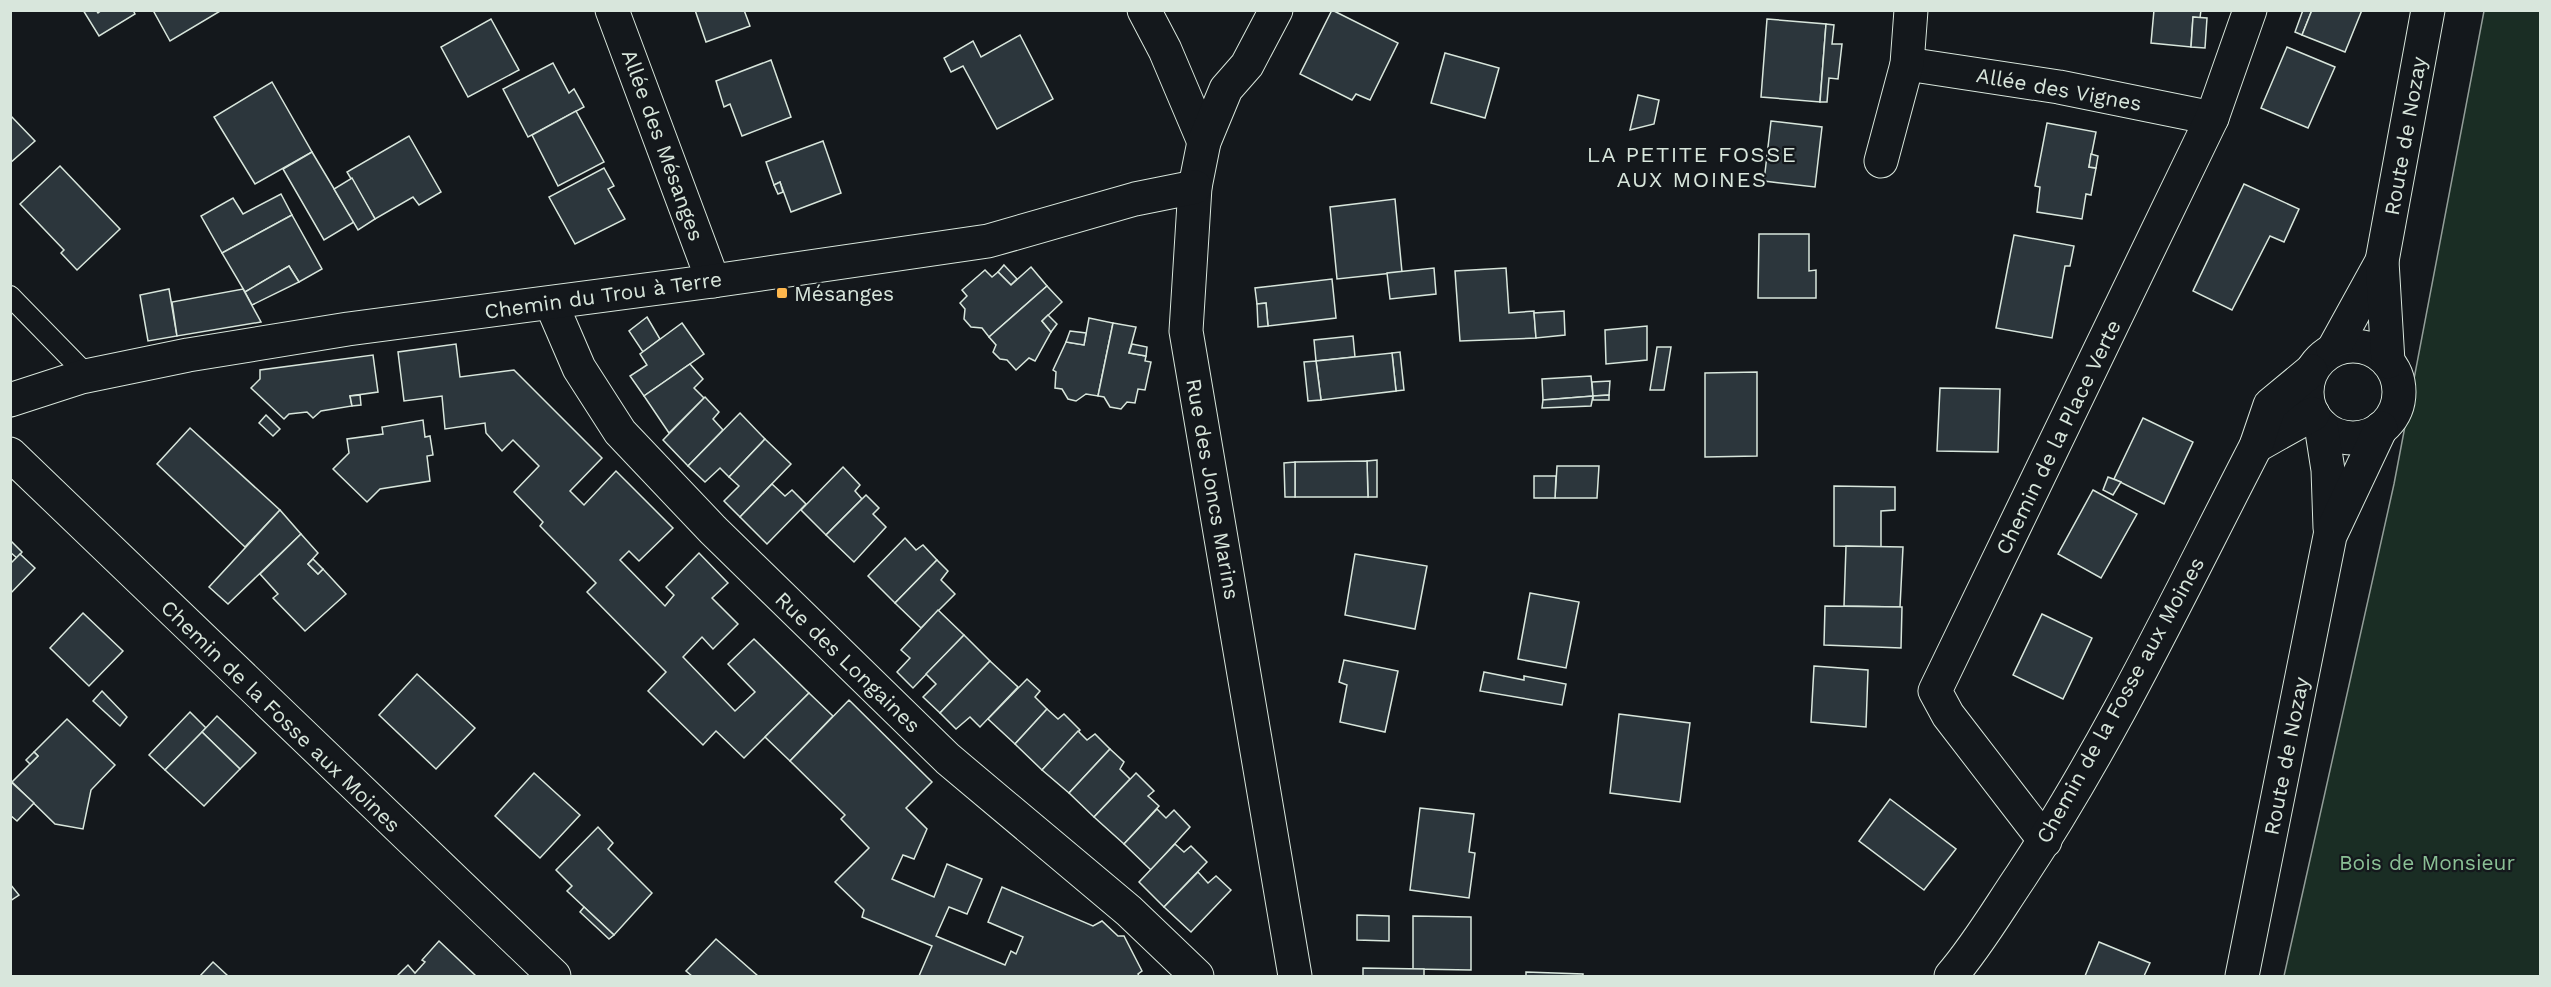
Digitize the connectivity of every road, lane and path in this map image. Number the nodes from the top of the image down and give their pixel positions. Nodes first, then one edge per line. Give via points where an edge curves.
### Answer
1 (612, 10) edge
2 (1144, 10) edge
3 (1276, 10) edge
4 (1911, 10) edge
5 (2250, 10) edge
6 (2428, 10) edge
7 (1907, 64) junction
8 (2212, 118) junction
9 (1204, 142) junction
10 (1881, 161) dead end
11 (1195, 187) junction
12 (2382, 261) junction
13 (713, 281) junction
14 (10, 296) edge
15 (551, 303) junction
16 (2322, 361) junction
17 (2388, 362) junction
18 (88, 376) junction
19 (10, 400) edge
20 (2317, 419) junction
21 (2381, 428) junction
22 (2256, 446) junction
23 (10, 454) edge
24 (2330, 536) junction
25 (2045, 841) junction
26 (1287, 975) edge
27 (554, 976) edge
28 (1197, 976) edge
29 (1951, 976) edge
30 (2242, 976) edge

1 - 13 street, Allée des Mésanges
2 - 9 street via 1166,50
3 - 9 street, Rue des Joncs Marins via 1247,65 1226,89
4 - 7 street
5 - 8 street, Chemin de la Place Verte
6 - 12 street, Route de Nozay
7 - 8 street, Allée des Vignes via 2059,87
7 - 10 street
8 - 25 street, Chemin de la Place Verte via 1935,691 1948,715
9 - 11 street, Rue des Joncs Marins
11 - 13 street, Chemin du Trou à Terre via 1134,199 988,241
11 - 26 street, Rue des Joncs Marins via 1186,331
12 - 16 street, Route de Nozay
12 - 17 street, Route de Nozay
13 - 15 street, Chemin du Trou à Terre
14 - 18 lane
15 - 18 street, Chemin du Trou à Terre via 348,329
15 - 28 street, Rue des Longaines via 579,368 620,432 713,530 948,759 1129,911
16 - 17 street via 2347,346 2363,346
16 - 20 street via 2307,386 2307,400
16 - 22 street, Chemin de la Fosse aux Moines via 2270,405
17 - 21 street via 2397,378 2398,397 2393,414
18 - 19 street, Chemin du Trou à Terre
20 - 21 street via 2346,438 2364,436
20 - 22 street
20 - 24 street, Route de Nozay via 2328,470
21 - 24 street, Route de Nozay
22 - 25 street, Chemin de la Fosse aux Moines via 2106,735
23 - 27 street, Chemin de la Fosse aux Moines
24 - 30 street, Route de Nozay
25 - 29 street, Chemin de la Fosse aux Moines via 1968,957

